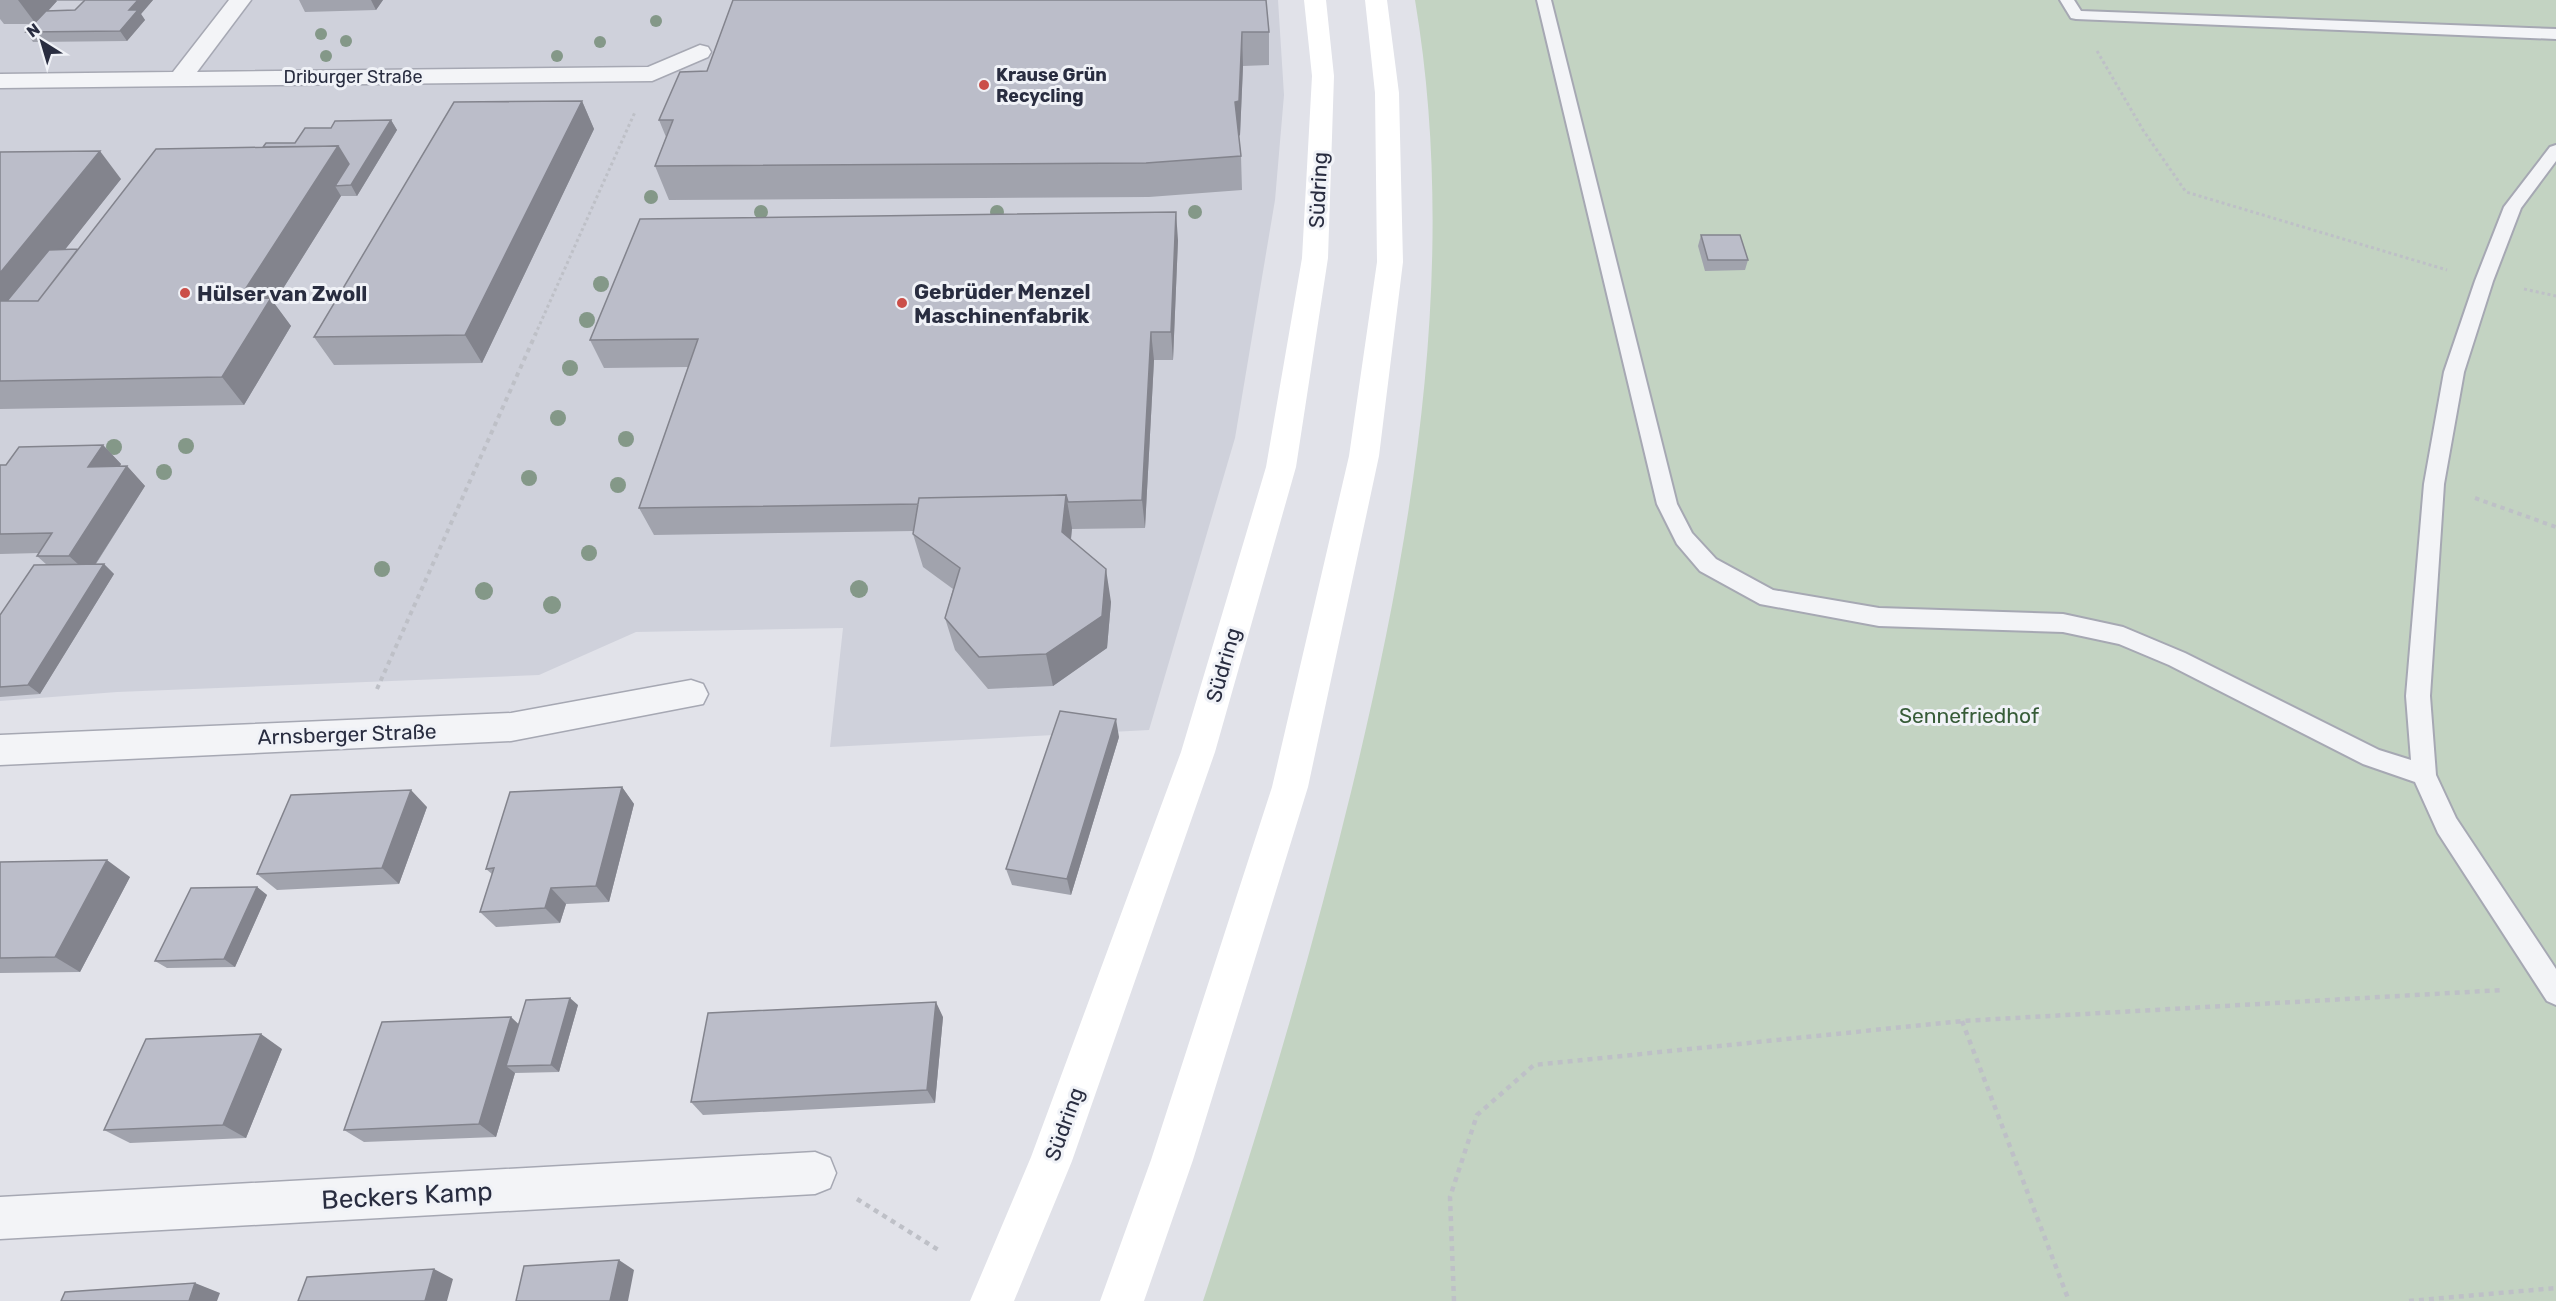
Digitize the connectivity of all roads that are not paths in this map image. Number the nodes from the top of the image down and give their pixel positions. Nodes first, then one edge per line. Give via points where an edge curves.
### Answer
1 (240, 0) edge
2 (1315, 0) edge
3 (1376, 0) edge
4 (1544, 0) edge
5 (2067, 0) edge
6 (2556, 34) edge
7 (700, 52) dead end
8 (180, 79) junction
9 (0, 81) edge
10 (2556, 150) edge
11 (691, 694) dead end
12 (0, 750) edge
13 (2424, 775) junction
14 (2555, 988) edge
15 (815, 1173) road end
16 (0, 1218) edge
17 (992, 1301) edge
18 (1122, 1301) edge

1 - 8 street
2 - 17 main road, Südring via 1323,76 1315,258 1281,467 1198,752 1051,1161
3 - 18 main road via 1387,93 1390,262 1364,456 1290,787 1172,1160
4 - 13 lane via 1667,504 1684,538 1708,565 1768,598 1879,617 2063,624 2123,636 2177,659 2371,757
5 - 6 lane via 2076,15
7 - 8 street, Driburger Straße via 652,74
8 - 9 street, Driburger Straße
10 - 13 lane via 2513,207 2454,372 2434,484 2418,696
11 - 12 street, Arnsberger Straße via 512,727
13 - 14 lane via 2447,825
15 - 16 street, Beckers Kamp

